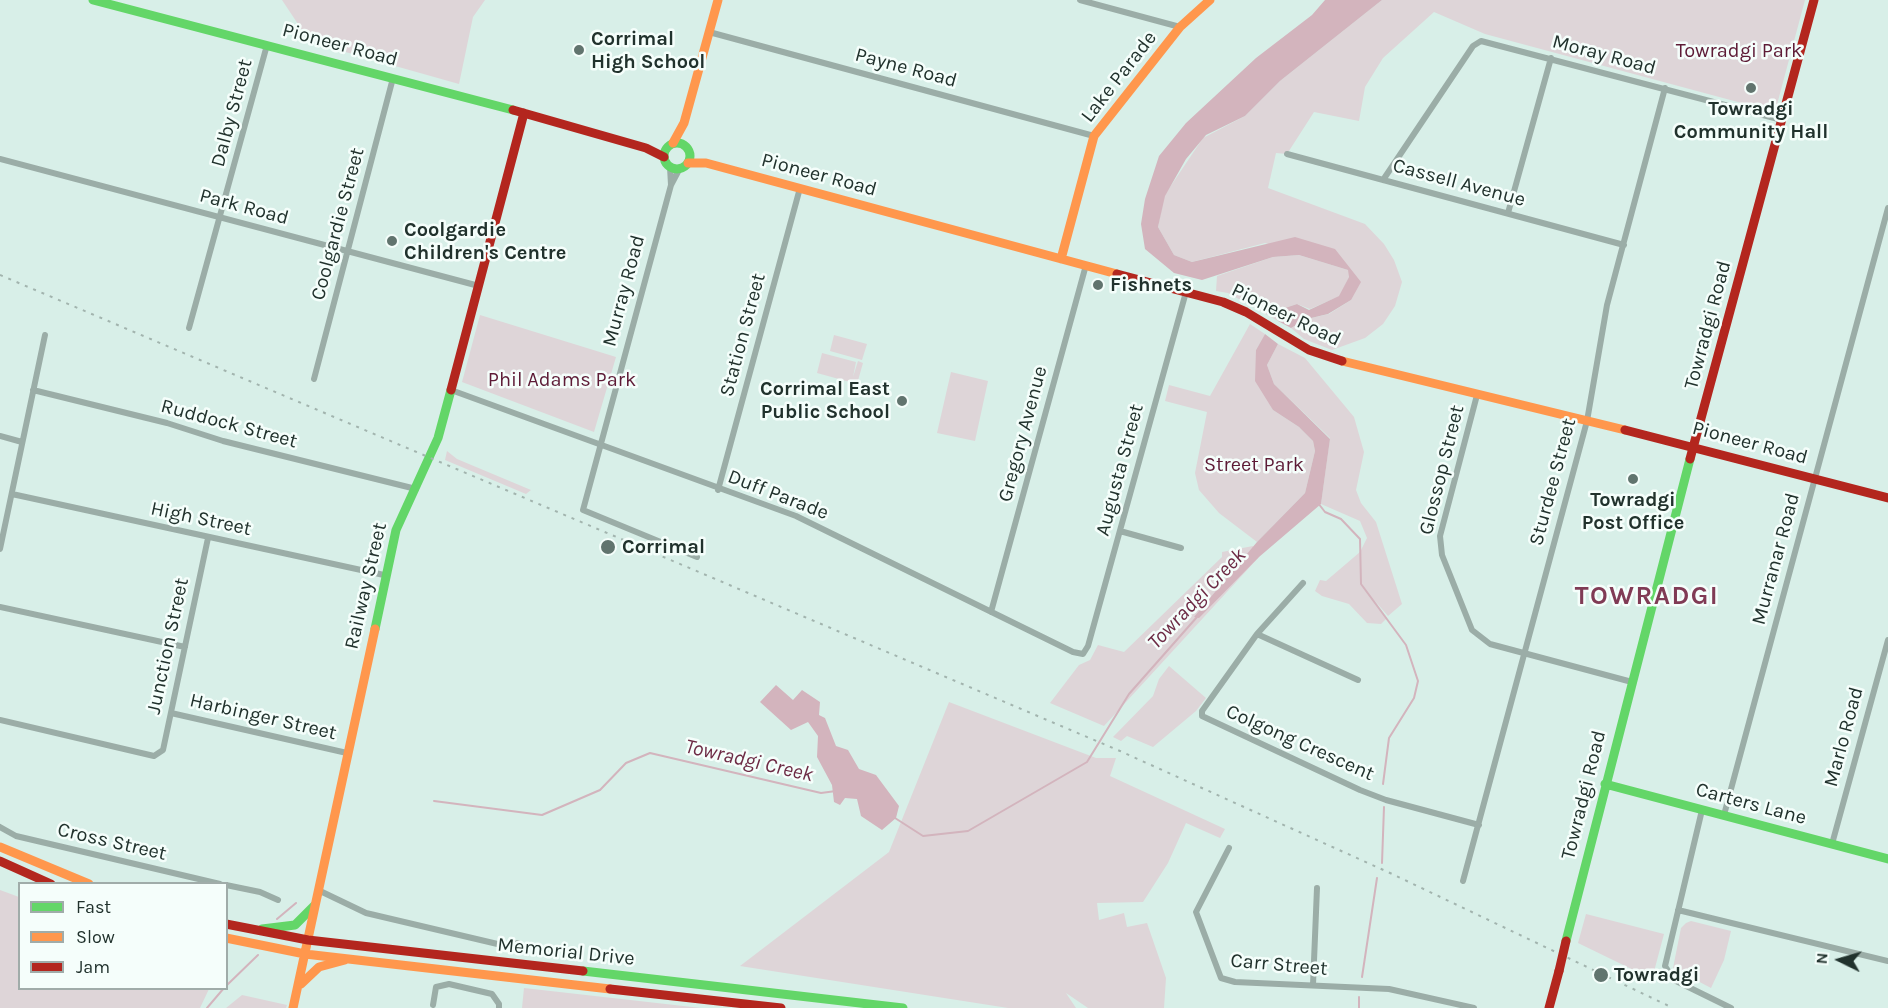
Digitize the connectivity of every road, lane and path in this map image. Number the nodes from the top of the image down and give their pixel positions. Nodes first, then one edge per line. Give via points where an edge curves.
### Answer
1 (93, 0) edge
2 (718, 0) edge
3 (1080, 0) edge
4 (1210, 0) edge
5 (1814, 0) edge
6 (1180, 27) junction
7 (709, 32) junction
8 (267, 45) junction
9 (1551, 58) junction
10 (393, 78) junction
11 (1665, 88) junction
12 (524, 113) junction
13 (1782, 120) junction
14 (684, 123) junction
15 (1095, 136) junction
16 (670, 145) junction
17 (646, 148) junction
18 (687, 149) junction
19 (1287, 154) dead end
20 (664, 157) junction
21 (0, 159) edge
22 (706, 163) junction
23 (670, 166) junction
24 (684, 166) junction
25 (1383, 180) junction
26 (670, 185) junction
27 (800, 188) junction
28 (1888, 208) edge
29 (1508, 213) junction
30 (220, 218) junction
31 (1624, 245) junction
32 (348, 252) junction
33 (1061, 259) junction
34 (1086, 265) junction
35 (479, 286) junction
36 (1186, 292) junction
37 (189, 328) dead end
38 (45, 335) dead end
39 (314, 379) dead end
40 (33, 390) junction
41 (451, 390) junction
42 (1477, 395) junction
43 (1587, 421) junction
44 (0, 436) edge
45 (22, 442) junction
46 (601, 446) junction
47 (1694, 446) junction
48 (1814, 479) junction
49 (416, 489) junction
50 (718, 490) junction
51 (12, 494) junction
52 (1888, 498) edge
53 (1120, 531) junction
54 (208, 538) junction
55 (1181, 548) dead end
56 (0, 549) edge
57 (697, 557) dead end
58 (384, 575) junction
59 (1304, 583) dead end
60 (0, 607) edge
61 (992, 612) junction
62 (1257, 634) junction
63 (1888, 640) edge
64 (185, 647) junction
65 (1523, 653) junction
66 (1083, 654) joint
67 (1358, 680) dead end
68 (1632, 682) junction
69 (171, 713) junction
70 (0, 720) edge
71 (347, 753) junction
72 (1605, 784) junction
73 (1702, 810) junction
74 (1724, 815) junction
75 (1479, 825) junction
76 (0, 827) edge
77 (1832, 844) junction
78 (0, 847) edge
79 (1229, 848) dead end
80 (1888, 859) edge
81 (0, 861) edge
82 (1463, 881) dead end
83 (47, 882) edge
84 (83, 882) edge
85 (211, 882) edge
86 (228, 885) edge
87 (1317, 888) dead end
88 (318, 890) junction
89 (278, 900) dead end
90 (315, 905) junction
91 (1678, 910) junction
92 (228, 924) edge
93 (244, 928) junction
94 (228, 938) edge
95 (308, 940) junction
96 (518, 943) dead end
97 (305, 954) junction
98 (350, 959) junction
99 (1888, 961) edge
100 (1313, 986) junction
101 (297, 992) junction
102 (433, 1005) dead end
103 (293, 1008) edge
104 (499, 1008) edge
105 (781, 1008) edge
106 (903, 1008) edge
107 (1474, 1008) edge
108 (1549, 1008) edge
109 (1731, 1008) edge

1 - 8 main road, Pioneer Road
2 - 7 main road
3 - 6 street
4 - 6 main road, Lake Parade
5 - 13 main road, Towradgi Road
6 - 15 main road, Lake Parade
7 - 14 main road
7 - 15 street, Payne Road
8 - 10 main road, Pioneer Road
8 - 30 street, Dalby Street
9 - 11 street, Moray Road
9 - 25 street, Moray Road via 1487,41 1473,46
9 - 29 street
10 - 12 main road, Pioneer Road
10 - 32 street, Coolgardie Street
11 - 13 street, Moray Road
11 - 31 street, Sturdee Street
12 - 17 main road, Pioneer Road
12 - 35 main road, Railway Street
13 - 47 main road, Towradgi Road
14 - 16 main road
14 - 18 main road
15 - 33 main road, Lake Parade
16 - 17 main road, Pioneer Road
16 - 18 main road, Pioneer Road
16 - 20 main road
17 - 20 main road, Pioneer Road
18 - 22 main road, Pioneer Road
18 - 24 main road
19 - 25 street, Cassell Avenue
20 - 23 main road
21 - 30 street, Park Road
22 - 24 main road, Pioneer Road
22 - 27 main road, Pioneer Road
23 - 24 main road, Pioneer Road
23 - 26 street, Murray Road
24 - 26 street, Murray Road
25 - 29 street, Cassell Avenue
26 - 46 street, Murray Road
27 - 33 main road, Pioneer Road
27 - 50 street, Station Street
28 - 48 street, Murranar Road
29 - 31 street, Cassell Avenue
30 - 32 street, Park Road
30 - 37 street, Dalby Street
31 - 43 street, Sturdee Street via 1607,305
32 - 35 street, Park Road
32 - 39 street, Coolgardie Street
33 - 34 main road, Pioneer Road
34 - 36 main road, Pioneer Road
34 - 61 street, Gregory Avenue
35 - 41 main road, Railway Street
36 - 42 main road, Pioneer Road via 1231,305 1328,358
36 - 53 street, Augusta Street
38 - 40 street
40 - 45 street
40 - 49 street, Ruddock Street
41 - 46 street, Duff Parade
41 - 49 main road, Railway Street via 435,445
42 - 43 main road, Pioneer Road
42 - 65 street, Glossop Street via 1441,529 1440,549 1476,634 1490,644
43 - 47 main road, Pioneer Road
43 - 65 street, Sturdee Street
44 - 45 street
45 - 51 street
46 - 50 street, Duff Parade
46 - 57 street, Murray Road via 583,510
47 - 48 main road, Pioneer Road
47 - 68 main road, Towradgi Road
48 - 52 main road, Pioneer Road
48 - 74 street, Murranar Road
49 - 58 main road, Railway Street via 396,530
50 - 61 street, Duff Parade via 796,516
51 - 54 street, High Street
51 - 56 street
53 - 55 street
53 - 66 street, Augusta Street
54 - 58 street, High Street
54 - 64 street, Junction Street
58 - 71 main road, Railway Street
59 - 62 street, Colgong Crescent
60 - 64 street
61 - 66 street, Duff Parade
62 - 67 street
62 - 75 street, Colgong Crescent via 1202,716 1369,793
63 - 77 street, Marlo Road
64 - 69 street, Junction Street
65 - 68 street, Glossop Street
65 - 75 street, Sturdee Street
68 - 72 main road, Towradgi Road
69 - 70 street, Junction Street via 163,750 154,756
69 - 71 street, Harbinger Street
71 - 88 main road, Railway Street
72 - 73 main road, Carters Lane
72 - 108 main road, Towradgi Road, bridge
73 - 74 main road, Carters Lane
73 - 91 street
74 - 77 main road, Carters Lane
75 - 82 street, Sturdee Street
76 - 85 street, Cross Street via 15,836
77 - 80 main road, Carters Lane
78 - 84 main road
79 - 100 street, Carr Street via 1196,912 1218,975 1230,982
81 - 83 main road
86 - 89 street
87 - 100 street
88 - 90 main road, Railway Street
88 - 96 street via 366,913 506,946
90 - 93 main road via 295,925
90 - 95 main road, Railway Street
91 - 99 street
91 - 109 street via 1665,961 1667,974
92 - 93 main road, Memorial Drive
93 - 95 main road, Memorial Drive
94 - 97 main road, Memorial Drive
95 - 97 main road, Railway Street
95 - 106 main road, Memorial Drive
97 - 98 main road, Memorial Drive
97 - 101 main road, Railway Street
98 - 101 main road via 314,969
98 - 105 main road, Memorial Drive
100 - 107 street, Carr Street via 1398,990
101 - 103 main road, Railway Street
102 - 104 street via 436,987 449,984 492,994

